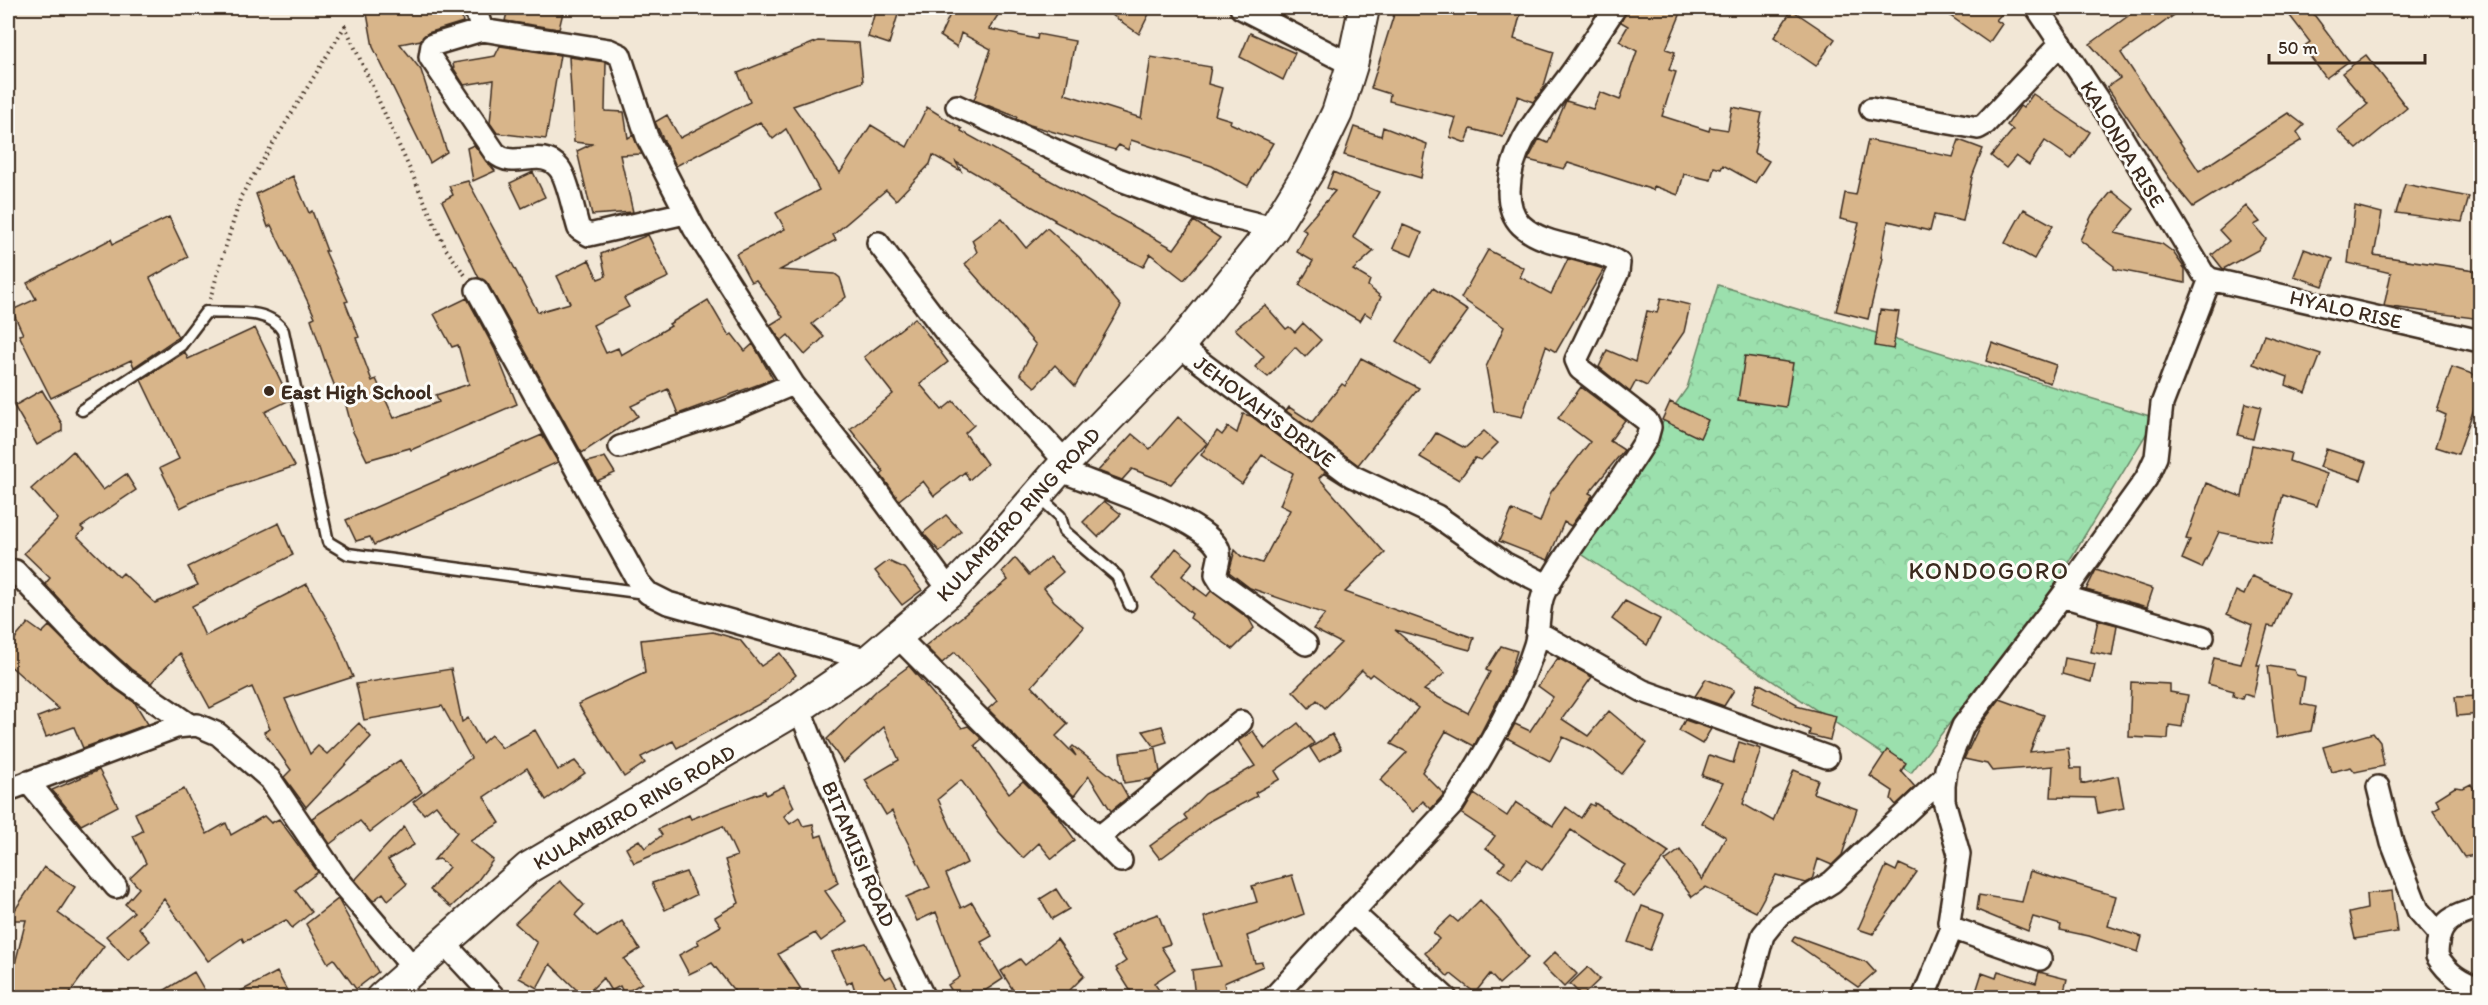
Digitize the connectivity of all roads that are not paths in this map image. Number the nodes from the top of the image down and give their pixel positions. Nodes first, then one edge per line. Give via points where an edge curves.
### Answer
1 (475, 8) edge
2 (1241, 8) edge
3 (1364, 8) edge
4 (1615, 8) edge
5 (2037, 8) edge
6 (482, 30) junction
7 (2061, 43) junction
8 (1352, 65) junction
9 (957, 106) dead end
10 (1871, 109) dead end
11 (685, 213) junction
12 (1274, 228) junction
13 (878, 243) dead end
14 (2210, 279) junction
15 (477, 290) road end
16 (2481, 341) edge
17 (1179, 346) junction
18 (793, 384) junction
19 (82, 410) dead end
20 (620, 447) dead end
21 (1062, 466) junction
22 (1037, 496) junction
23 (15, 571) dead end
24 (1549, 586) junction
25 (950, 591) junction
26 (648, 593) junction
27 (2062, 596) junction
28 (1131, 605) dead end
29 (1537, 632) junction
30 (897, 636) junction
31 (2203, 637) dead end
32 (1306, 644) dead end
33 (869, 660) junction
34 (799, 708) junction
35 (1241, 722) dead end
36 (188, 724) junction
37 (1827, 757) dead end
38 (1945, 776) junction
39 (28, 782) junction
40 (2378, 787) dead end
41 (8, 790) edge
42 (1098, 838) junction
43 (1121, 861) dead end
44 (116, 887) dead end
45 (2481, 908) edge
46 (1352, 912) junction
47 (1952, 928) junction
48 (2440, 935) junction
49 (445, 944) junction
50 (2040, 959) dead end
51 (415, 970) junction
52 (2481, 988) edge
53 (381, 998) edge
54 (495, 998) edge
55 (924, 998) edge
56 (1273, 998) edge
57 (1446, 998) edge
58 (1746, 998) edge
59 (1923, 998) edge

1 - 6 street
2 - 8 street
3 - 8 street, KULAMBIRO RING ROAD
4 - 24 street via 1524,136 1510,179 1509,202 1521,226 1619,263 1576,360 1580,369 1650,427 1641,449 1581,532
5 - 7 street, KALONDA RISE
6 - 11 street via 620,55 647,137
6 - 11 street via 432,45 430,57 501,159 540,157 561,169 583,234
7 - 10 street via 1978,128
7 - 14 street, KALONDA RISE
8 - 12 street, KULAMBIRO RING ROAD via 1337,113 1310,169
9 - 12 street via 1118,179 1205,210
11 - 18 street
12 - 17 street, KULAMBIRO RING ROAD
13 - 21 street via 944,330
14 - 16 street, HYALO RISE
14 - 27 street via 2162,404 2156,457 2146,479
15 - 26 street
17 - 21 street, KULAMBIRO RING ROAD
17 - 24 street, JEHOVAH'S DRIVE via 1352,476 1437,516 1504,562
18 - 20 street via 734,409
18 - 25 street
19 - 26 lane via 181,345 206,312 267,316 283,331 328,542 348,554
21 - 22 street, KULAMBIRO RING ROAD
21 - 32 street via 1193,526 1217,546 1220,554 1216,575 1221,583
22 - 25 street, KULAMBIRO RING ROAD
22 - 28 lane via 1060,516 1064,531 1117,576
23 - 36 street via 123,679
24 - 29 street
25 - 30 street, KULAMBIRO RING ROAD
26 - 33 street via 668,603
27 - 31 street
27 - 38 street via 1963,726
29 - 37 street via 1643,691
29 - 46 street via 1522,678 1453,804
30 - 33 street, KULAMBIRO RING ROAD
30 - 42 street
33 - 34 street, KULAMBIRO RING ROAD
34 - 49 street, KULAMBIRO RING ROAD via 528,868
34 - 55 street, BITAMIISI ROAD via 874,894
35 - 42 street
36 - 39 street
36 - 51 street via 218,734 270,779 337,878
38 - 47 street via 1944,801 1959,854 1949,922
38 - 58 street via 1833,882 1779,915 1763,935
39 - 41 street
39 - 44 street
40 - 48 street via 2392,843 2418,910
42 - 43 street
45 - 48 street via 2453,917 2441,928
46 - 56 street
46 - 57 street
47 - 50 street
47 - 59 street
48 - 52 street via 2437,956 2445,969 2456,979
49 - 51 street, KULAMBIRO RING ROAD
49 - 54 street
51 - 53 street, KULAMBIRO RING ROAD

